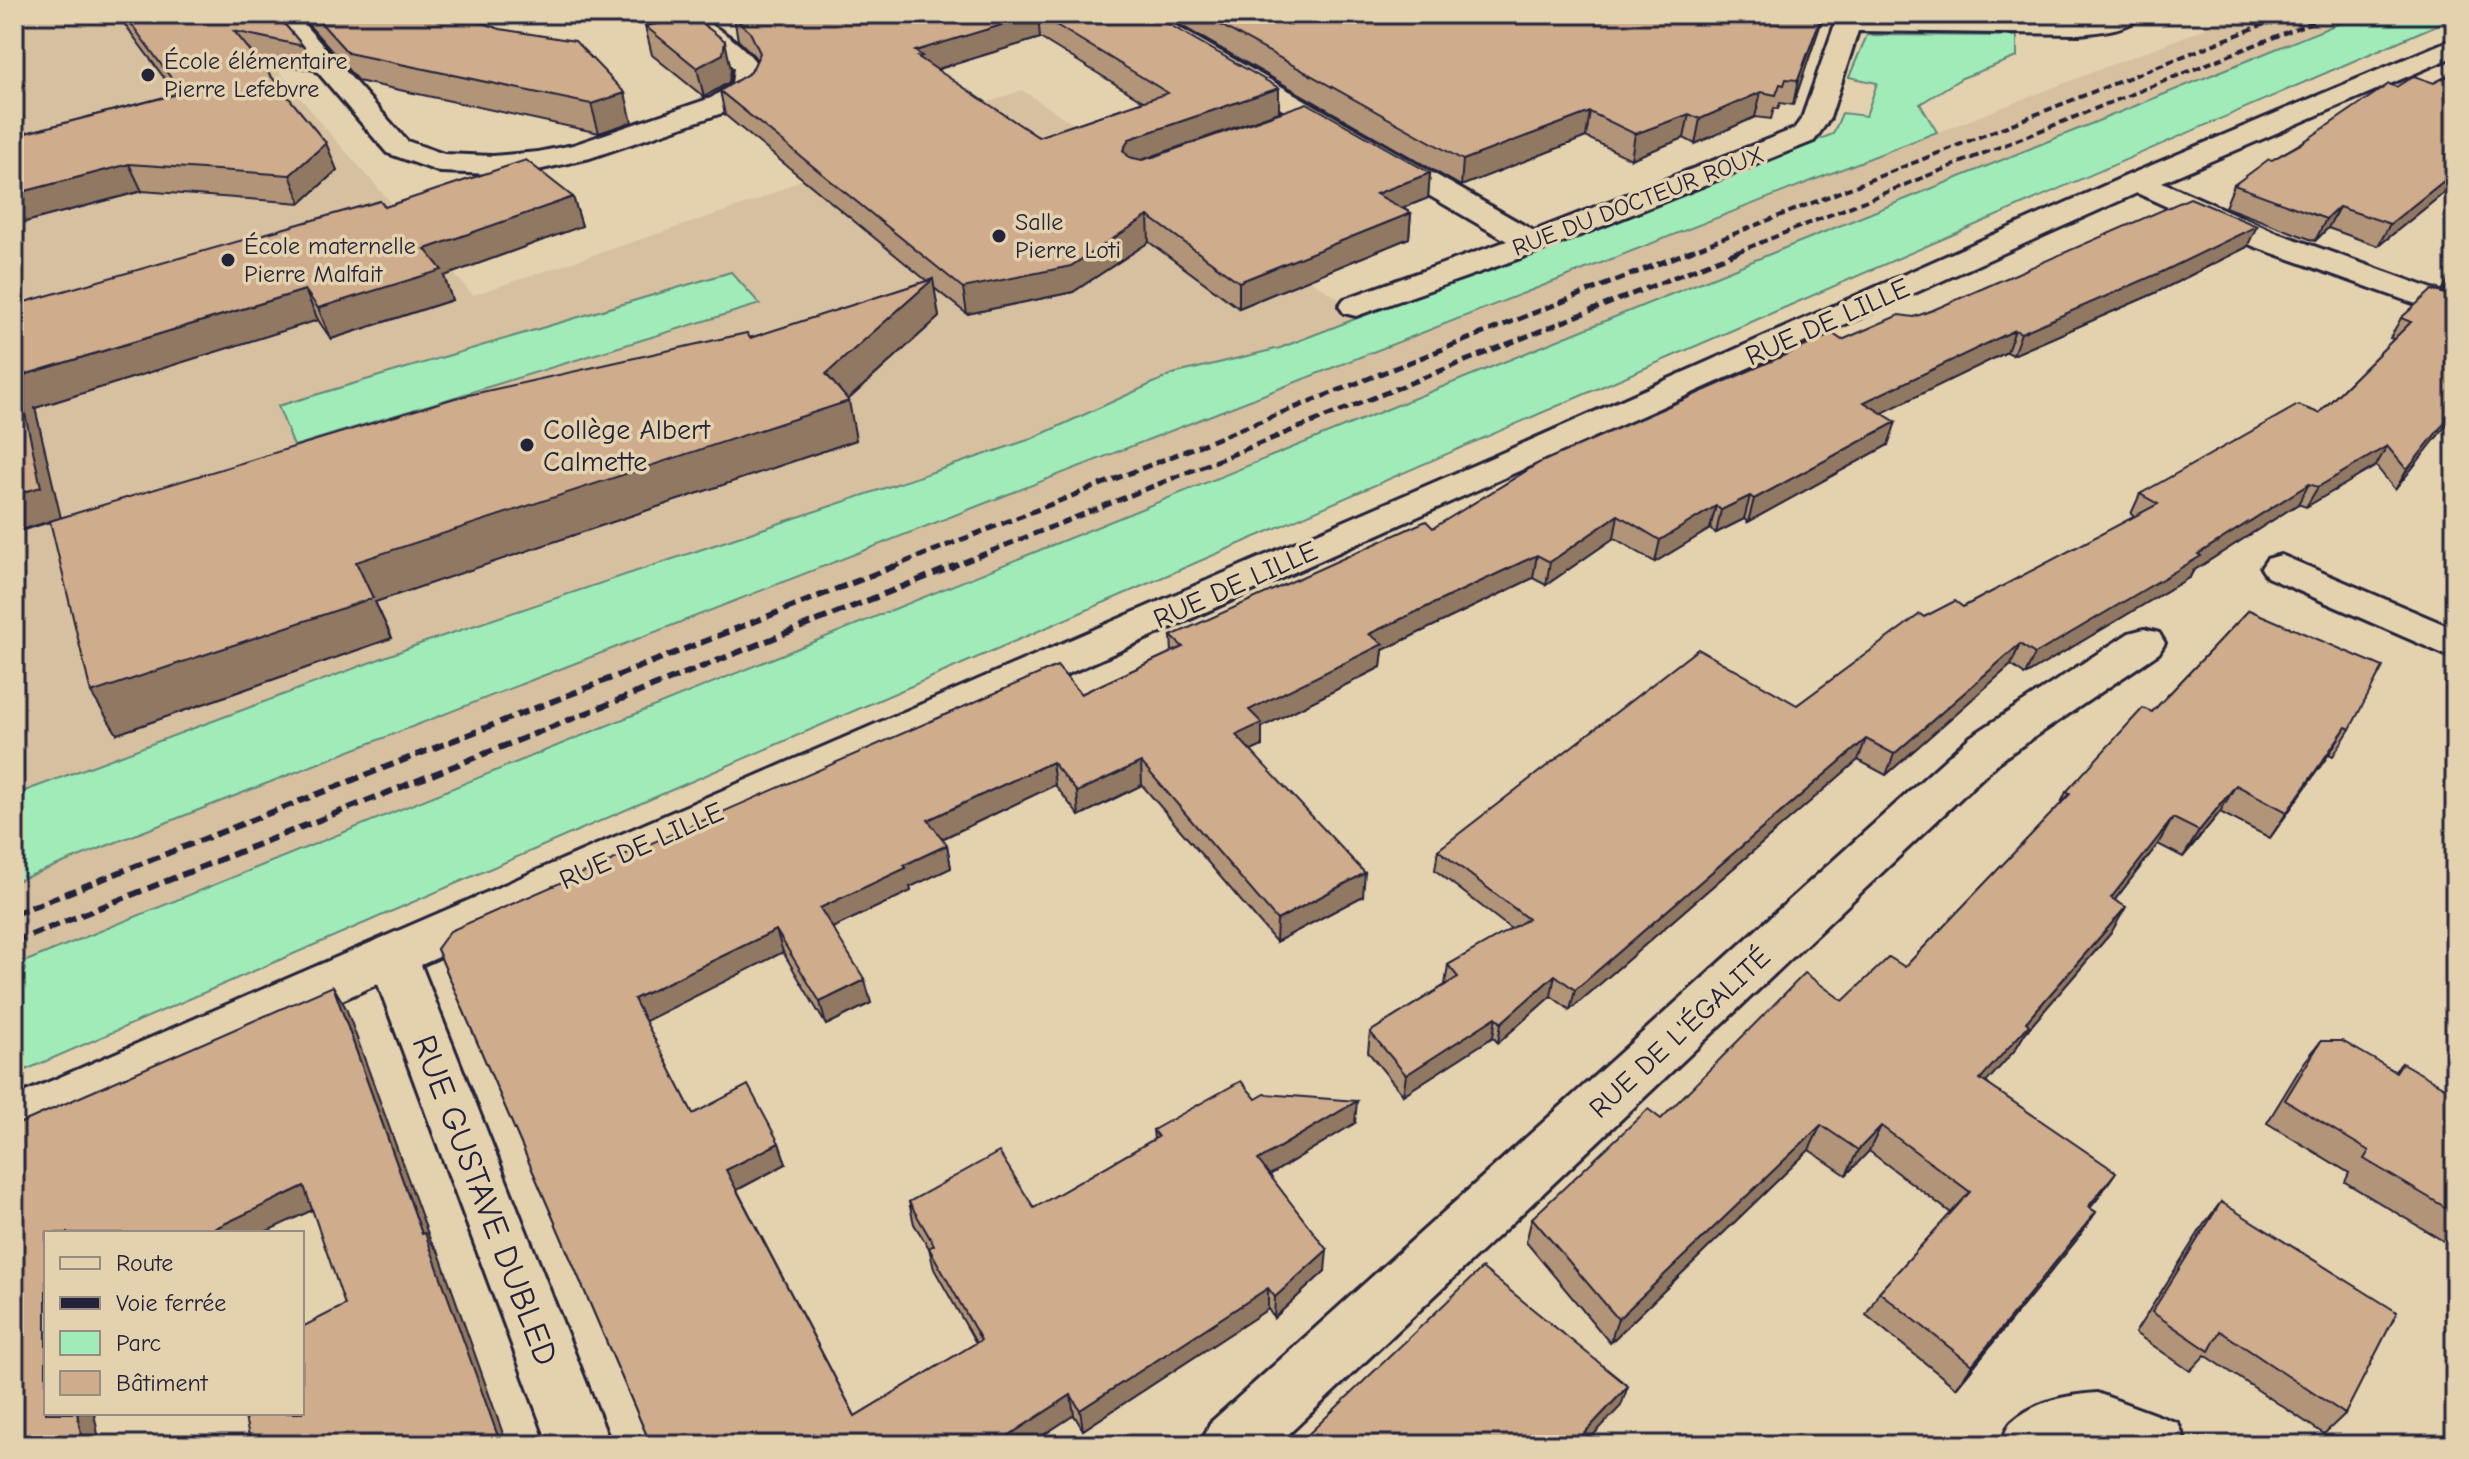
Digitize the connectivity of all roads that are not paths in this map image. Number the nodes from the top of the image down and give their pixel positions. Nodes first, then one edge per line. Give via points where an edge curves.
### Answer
1 (281, 14) edge
2 (667, 14) edge
3 (2130, 14) edge
4 (1143, 15) edge
5 (1844, 18) edge
6 (2455, 46) edge
7 (1309, 114) junction
8 (1282, 124) edge
9 (2137, 182) junction
10 (1532, 243) junction
11 (1356, 306) dead end
12 (2455, 308) edge
13 (2281, 568) dead end
14 (2144, 643) dead end
15 (2455, 645) edge
16 (392, 955) junction
17 (14, 1122) edge
18 (580, 1445) edge
19 (1232, 1445) edge
20 (2032, 1445) edge
21 (2156, 1445) edge

1 - 2 street via 397,147 440,163 493,165 580,152 721,104 744,88 747,66 734,53
3 - 5 street, RUE DU DOCTEUR ROUX via 2079,26
4 - 7 street
5 - 10 street, RUE DU DOCTEUR ROUX via 1816,118 1804,135
6 - 9 street, RUE DE LILLE
7 - 8 street
7 - 10 street
9 - 12 street via 2264,239
9 - 16 street, RUE DE LILLE
10 - 11 street, RUE DU DOCTEUR ROUX
13 - 15 street
14 - 19 street, RUE DE L'ÉGALITÉ via 1986,748
16 - 17 street, RUE DE LILLE
16 - 18 street, RUE GUSTAVE DUBLED
20 - 21 street via 2064,1426 2097,1424

